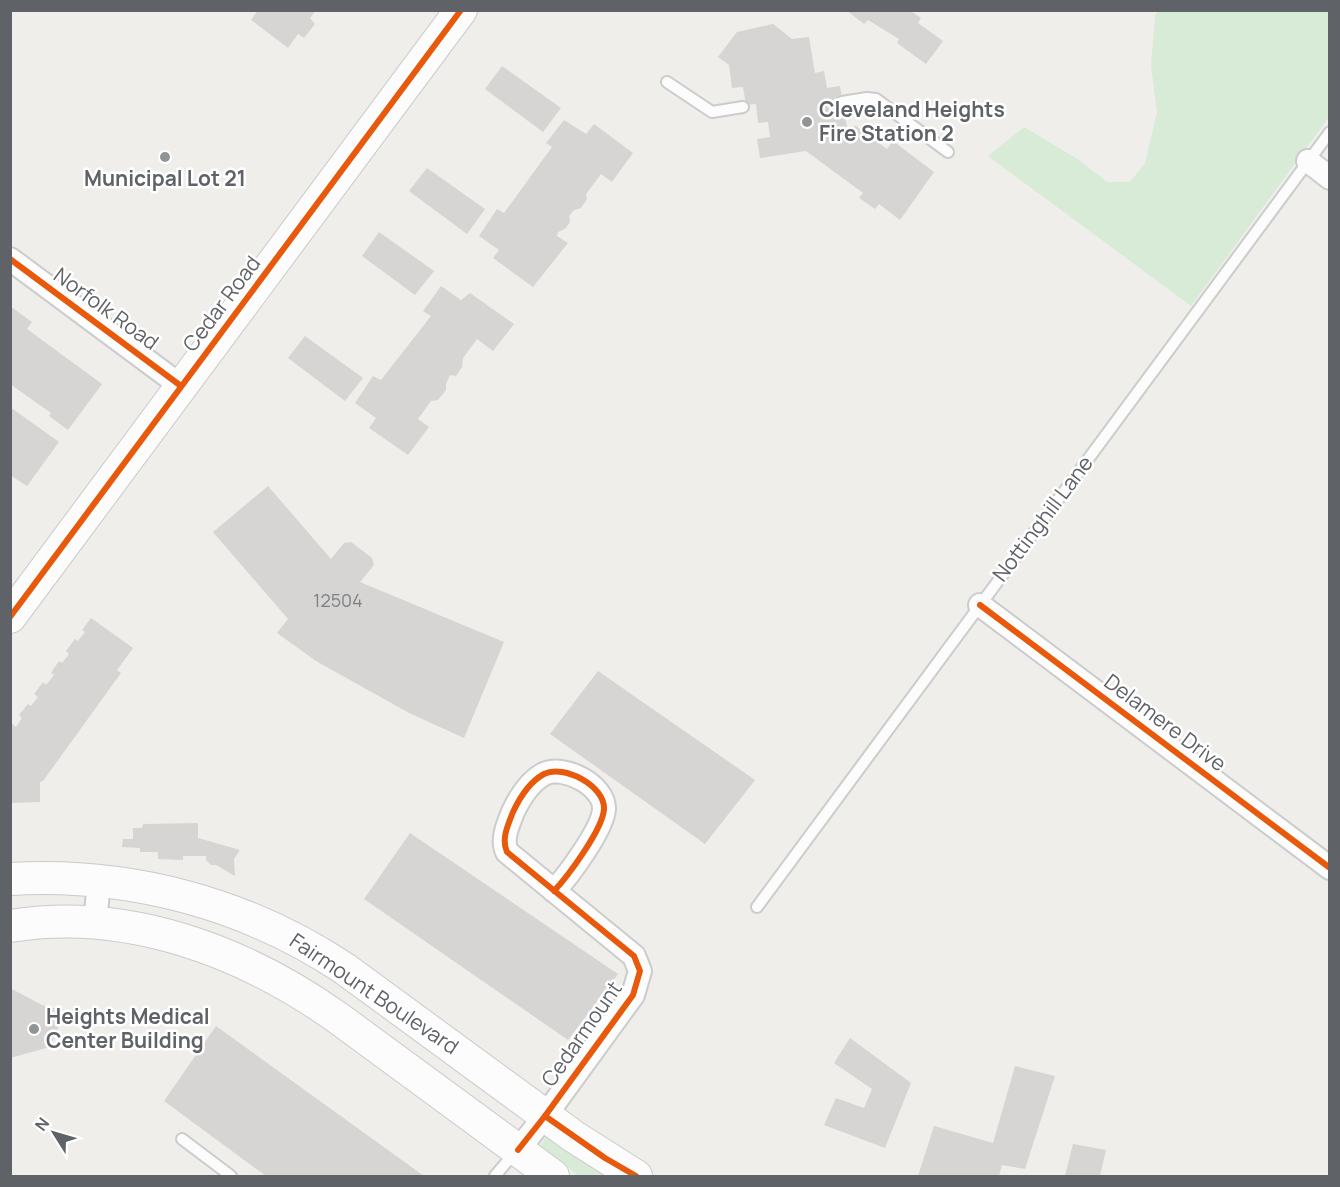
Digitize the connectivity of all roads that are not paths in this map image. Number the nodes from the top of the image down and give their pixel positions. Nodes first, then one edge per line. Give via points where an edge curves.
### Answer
1 (461, 10) edge
2 (667, 82) dead end
3 (842, 102) dead end
4 (743, 107) dead end
5 (1329, 132) edge
6 (948, 152) dead end
7 (1308, 161) junction
8 (1329, 178) edge
9 (10, 259) edge
10 (181, 386) junction
11 (980, 605) junction
12 (10, 617) edge
13 (1329, 868) edge
14 (10, 879) edge
15 (99, 881) junction
16 (554, 891) junction
17 (757, 907) dead end
18 (95, 923) junction
19 (10, 926) edge
20 (545, 1116) junction
21 (182, 1139) dead end
22 (518, 1150) junction
23 (231, 1176) edge
24 (495, 1176) edge
25 (554, 1176) edge
26 (636, 1176) edge

1 - 10 main road, Cedar Road
2 - 4 lane via 712,112
3 - 6 lane via 876,99
5 - 7 lane, Nottinghill Lane
7 - 8 street
7 - 11 lane, Nottinghill Lane
9 - 10 street, Norfolk Road
10 - 12 main road, Cedar Road
11 - 13 street, Delamere Drive
11 - 17 lane, Nottinghill Lane
14 - 15 main road, Fairmount Boulevard
15 - 18 street
15 - 20 main road, Fairmount Boulevard via 158,890 219,906 300,941 367,984
16 - 16 street, Cedarmount via 507,852 504,844 522,794 546,773 560,772 589,783 604,811 596,834
16 - 20 street, Cedarmount via 634,956 640,971 633,995
18 - 19 main road, Fairmount Boulevard
18 - 22 main road, Fairmount Boulevard via 181,939 263,972 313,1000
20 - 22 street, Cedarmount
20 - 26 main road, Fairmount Boulevard
21 - 23 lane
22 - 24 lane
22 - 25 main road, Fairmount Boulevard

